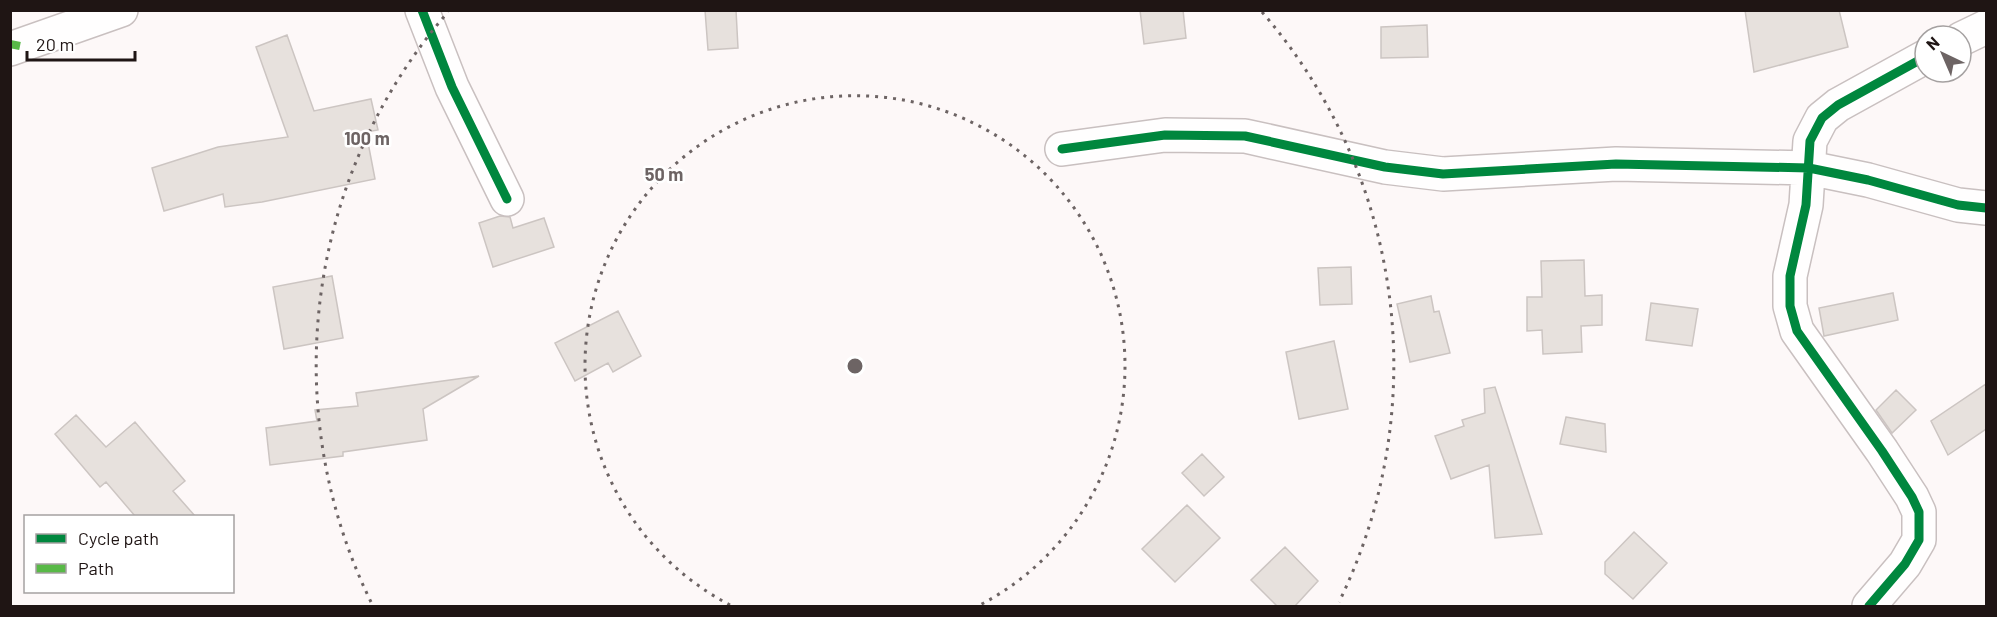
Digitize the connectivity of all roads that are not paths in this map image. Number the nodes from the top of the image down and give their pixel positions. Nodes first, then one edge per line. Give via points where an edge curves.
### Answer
1 (121, 10) edge
2 (422, 10) edge
3 (10, 49) edge
4 (1913, 64) edge
5 (1062, 149) dead end
6 (1809, 168) junction
7 (507, 199) dead end
8 (1986, 208) edge
9 (1869, 606) edge

1 - 3 street
2 - 7 street via 452,87
4 - 6 street via 1822,118 1810,141
5 - 6 street via 1165,135 1245,136 1385,167 1443,174 1616,164
6 - 8 street via 1958,205
6 - 9 street via 1806,205 1790,276 1790,306 1797,331 1882,451 1919,512 1920,540

